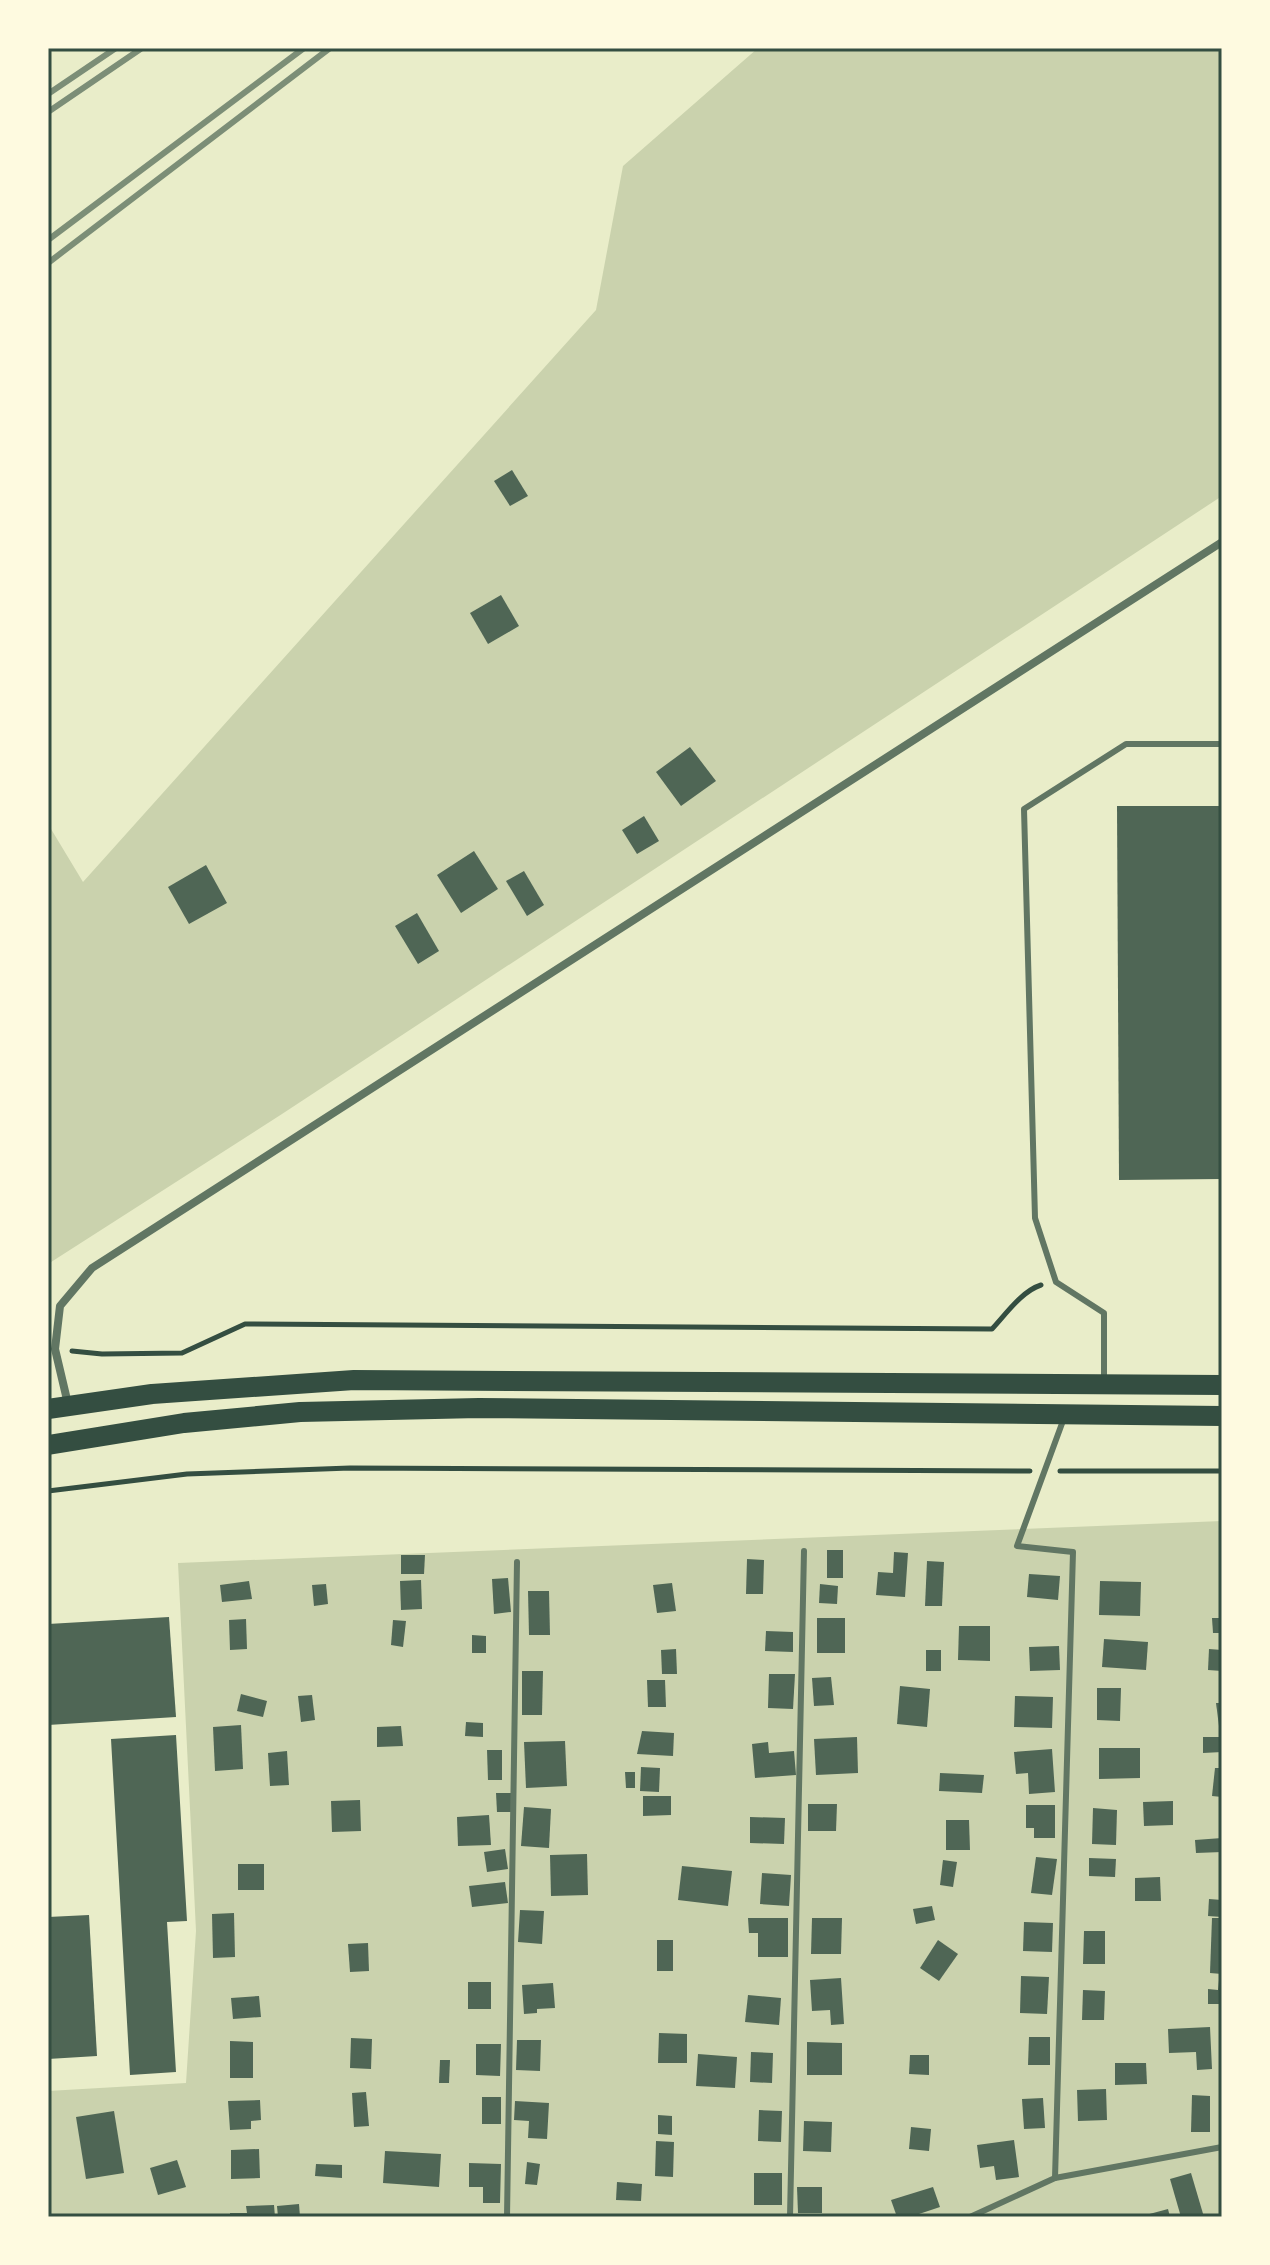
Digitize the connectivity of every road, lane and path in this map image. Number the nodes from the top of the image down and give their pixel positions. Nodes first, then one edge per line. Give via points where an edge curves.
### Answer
1 (1222, 542) edge
2 (1222, 744) edge
3 (1056, 1282) junction
4 (52, 1347) edge
5 (1104, 1383) junction
6 (1222, 1385) edge
7 (58, 1407) edge
8 (1065, 1414) junction
9 (1222, 1416) edge
10 (48, 1445) edge
11 (1044, 1471) junction
12 (1222, 1471) edge
13 (48, 1491) edge
14 (804, 1551) dead end
15 (517, 1562) dead end
16 (1222, 2147) edge
17 (1055, 2178) junction
18 (507, 2217) edge
19 (790, 2217) edge
20 (970, 2217) edge

1 - 4 street via 92,1268 60,1306
2 - 3 lane via 1126,744 1024,809 1035,1218
3 - 4 path via 1036,1286 992,1329 245,1324 182,1353 102,1354
3 - 5 lane via 1104,1313
4 - 7 street
5 - 6 main road
5 - 7 main road via 354,1380 152,1394
8 - 9 main road
8 - 10 main road via 479,1408 300,1412 184,1423
8 - 11 lane
11 - 12 path
11 - 13 path via 350,1468 187,1474
11 - 17 lane via 1017,1546 1073,1552
14 - 19 lane
15 - 18 lane
16 - 17 lane
17 - 20 lane

